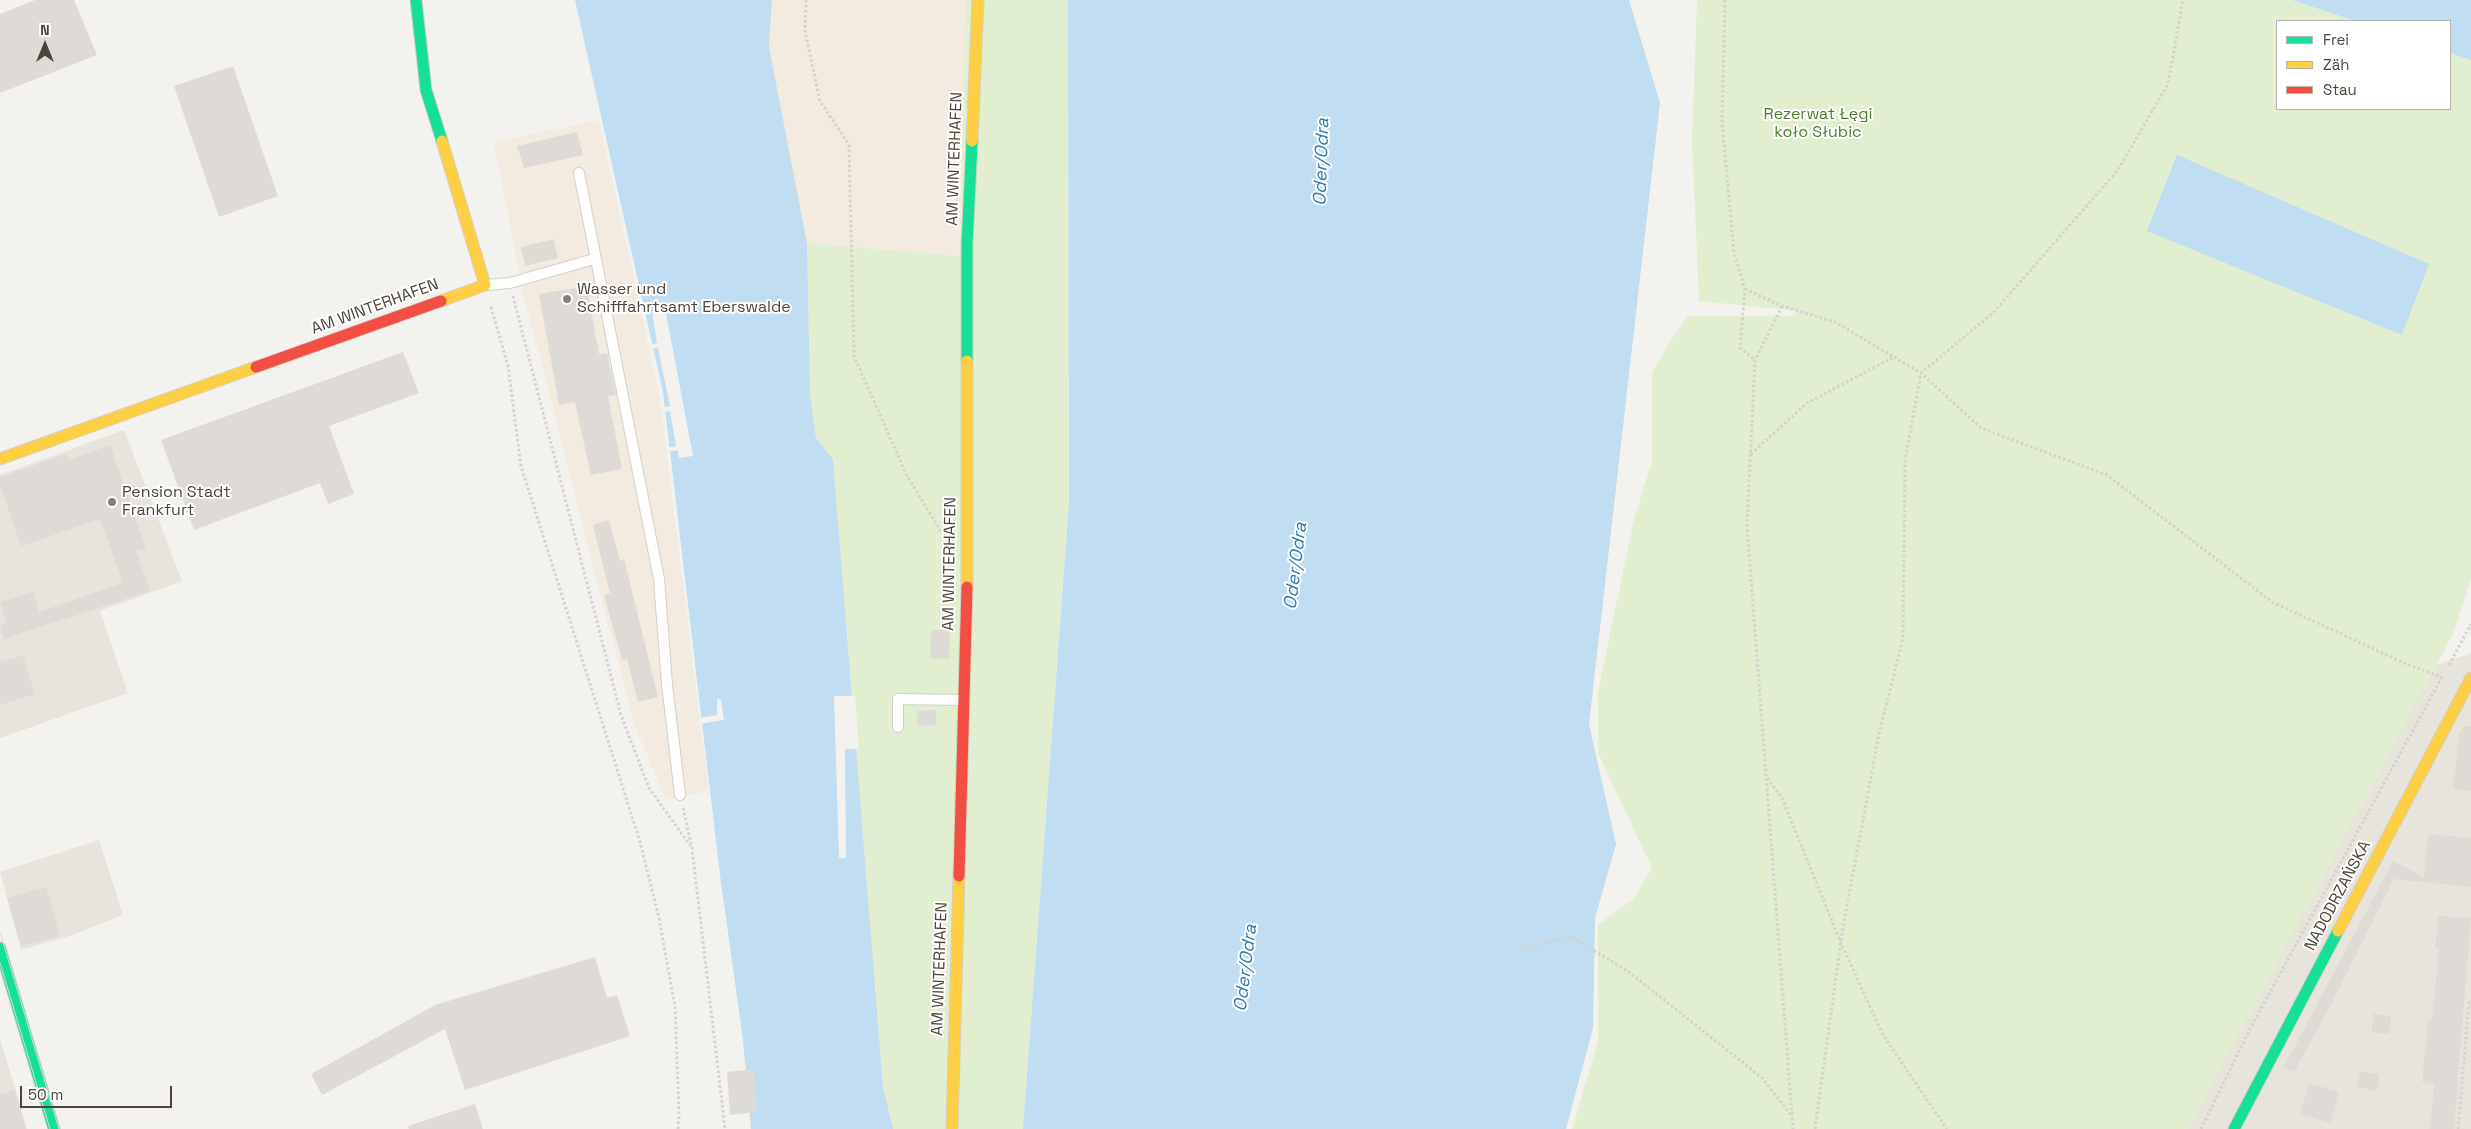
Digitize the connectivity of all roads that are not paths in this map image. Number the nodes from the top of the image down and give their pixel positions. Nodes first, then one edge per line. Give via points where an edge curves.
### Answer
1 (416, 0) edge
2 (978, 0) edge
3 (578, 172) dead end
4 (594, 259) junction
5 (484, 285) junction
6 (0, 459) edge
7 (2471, 678) edge
8 (964, 700) junction
9 (898, 727) dead end
10 (680, 795) road end
11 (0, 948) edge
12 (54, 1129) edge
13 (952, 1129) edge
14 (2234, 1129) edge

1 - 5 street via 426,90
2 - 8 street, AM WINTERHAFEN via 967,244
3 - 4 lane
4 - 5 lane via 510,283
4 - 10 lane via 659,579
5 - 6 street, AM WINTERHAFEN
7 - 14 street, NADODRZAŃSKA
8 - 9 lane via 898,699
8 - 13 street, AM WINTERHAFEN
11 - 12 street

